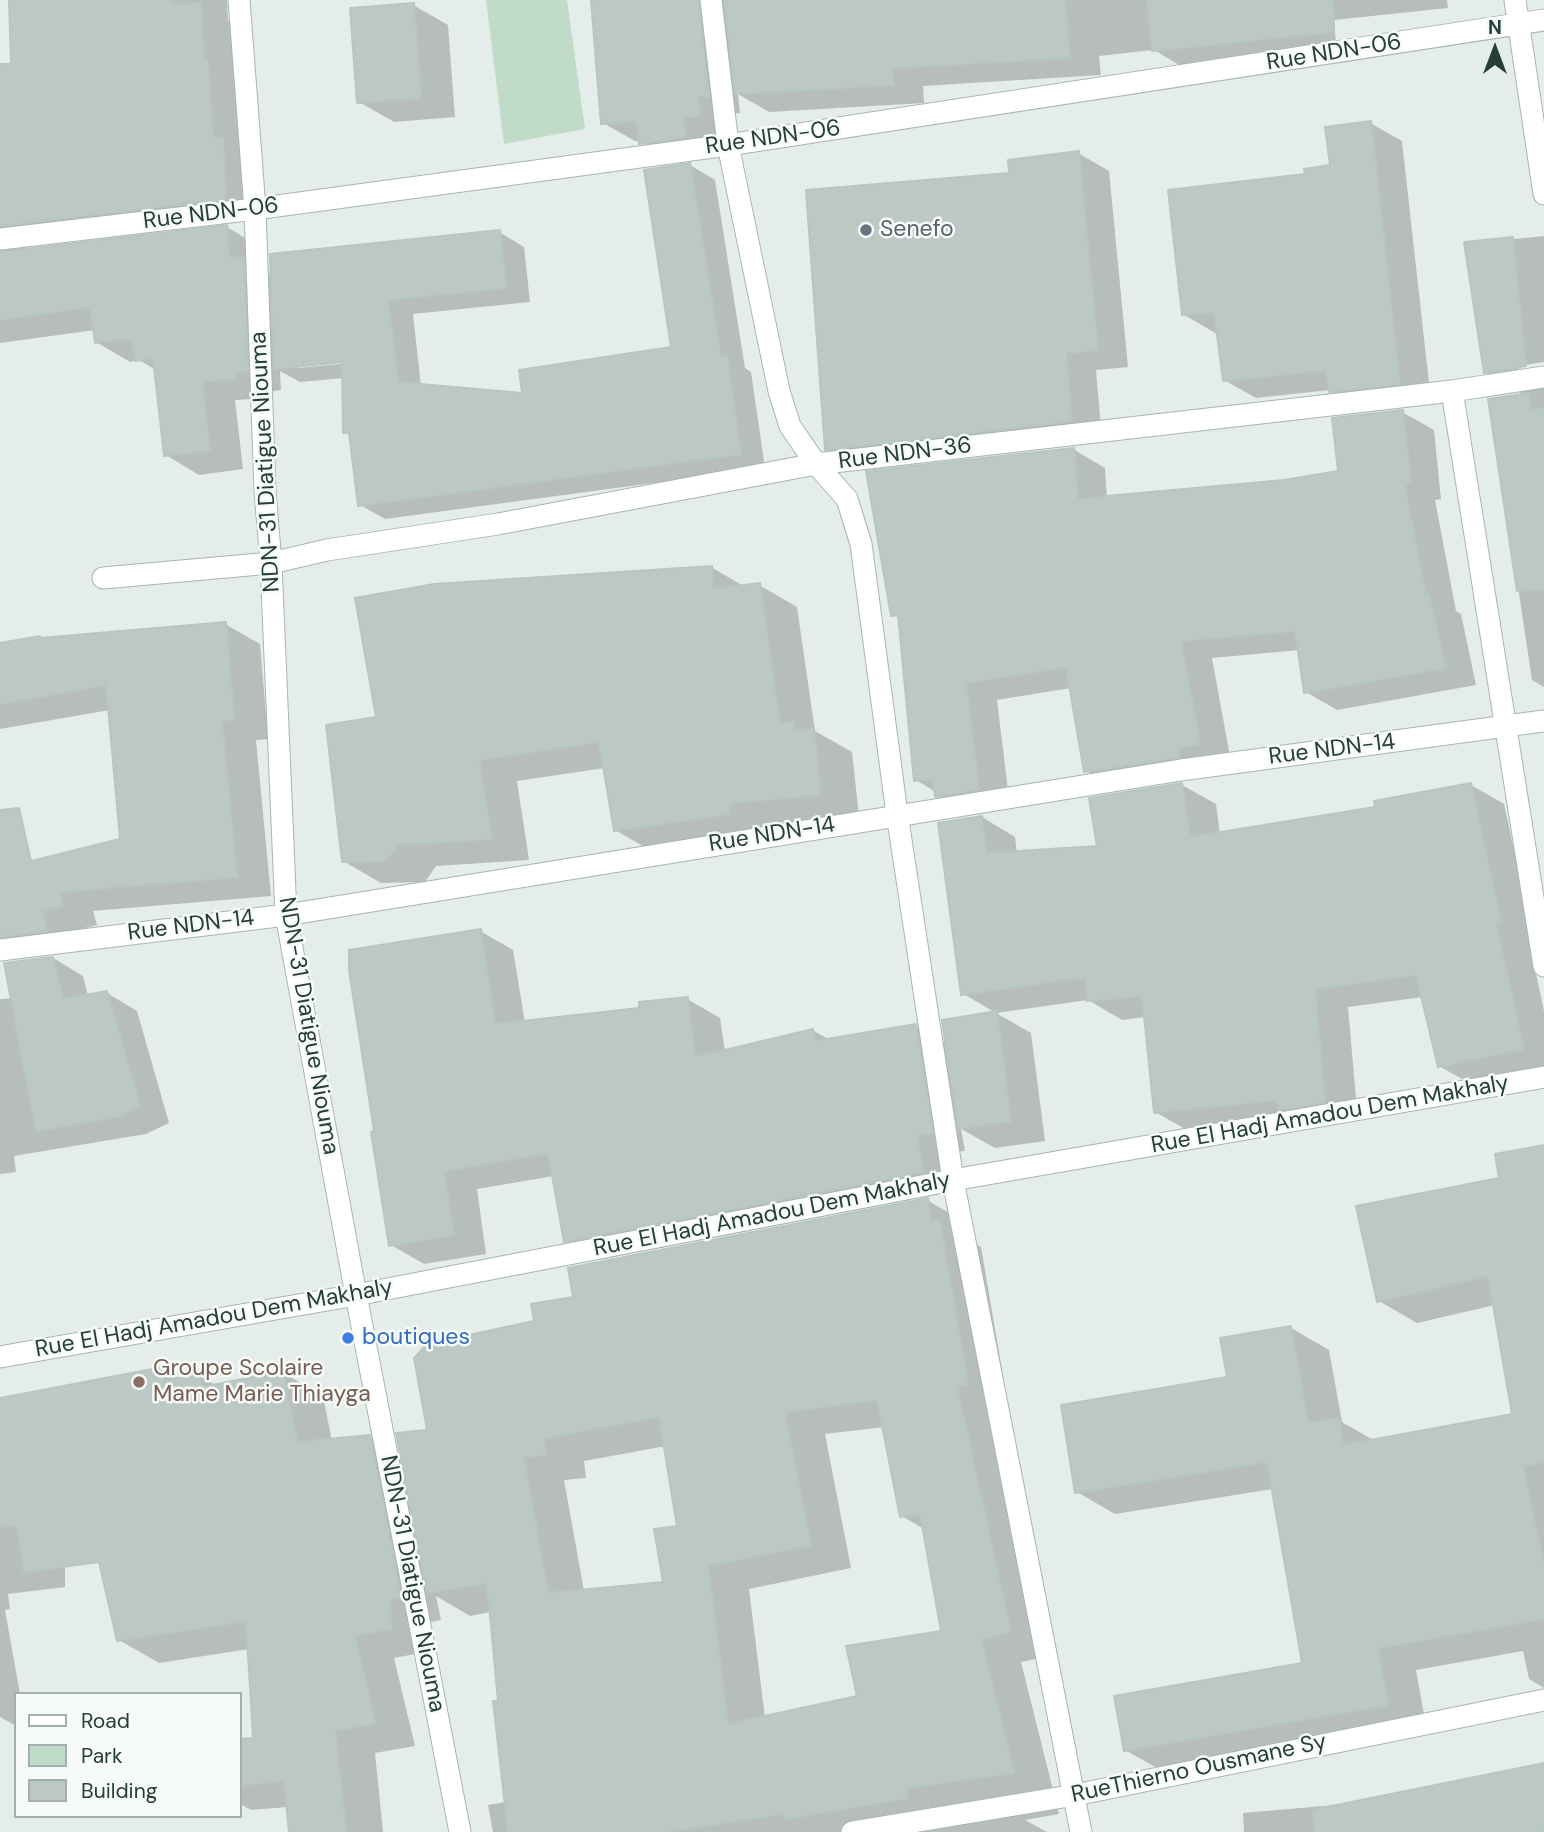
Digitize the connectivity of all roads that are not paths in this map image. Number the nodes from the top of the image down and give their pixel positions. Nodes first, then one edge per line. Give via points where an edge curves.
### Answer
1 (239, 0) edge
2 (711, 0) edge
3 (1515, 0) edge
4 (1544, 20) edge
5 (1518, 24) junction
6 (729, 145) junction
7 (1544, 194) edge
8 (255, 209) junction
9 (0, 239) edge
10 (1544, 377) edge
11 (1452, 391) junction
12 (816, 464) junction
13 (271, 563) junction
14 (103, 578) dead end
15 (1544, 721) edge
16 (1504, 727) junction
17 (897, 814) junction
18 (286, 915) junction
19 (0, 950) edge
20 (1544, 966) edge
21 (1544, 1077) edge
22 (953, 1180) junction
23 (356, 1295) junction
24 (0, 1357) edge
25 (1544, 1700) edge
26 (1075, 1795) junction
27 (460, 1832) edge
28 (852, 1832) edge
29 (1081, 1832) edge

1 - 8 street, NDN-31 Diatigue Niouma
2 - 6 street
3 - 5 street
4 - 5 street, Rue NDN-06
5 - 6 street, Rue NDN-06
5 - 7 street
6 - 8 street, Rue NDN-06
6 - 12 street via 779,391 790,426
8 - 9 street, Rue NDN-06
8 - 13 street, NDN-31 Diatigue Niouma
10 - 11 street, Rue NDN-36
11 - 12 street, Rue NDN-36
11 - 16 street
12 - 13 street, Rue NDN-36
12 - 17 street via 847,499 861,544
13 - 14 street, Rue NDN-36
13 - 18 street, NDN-31 Diatigue Niouma
15 - 16 street, Rue NDN-14
16 - 17 street, Rue NDN-14
16 - 20 street
17 - 18 street, Rue NDN-14
17 - 22 street
18 - 19 street, Rue NDN-14
18 - 23 street, NDN-31 Diatigue Niouma
21 - 22 street, Rue El Hadj Amadou Dem Makhaly
22 - 23 street, Rue El Hadj Amadou Dem Makhaly
22 - 26 street
23 - 24 street, Rue El Hadj Amadou Dem Makhaly
23 - 27 street, NDN-31 Diatigue Niouma
25 - 26 street, RueThierno Ousmane Sy
26 - 28 street, RueThierno Ousmane Sy
26 - 29 street

